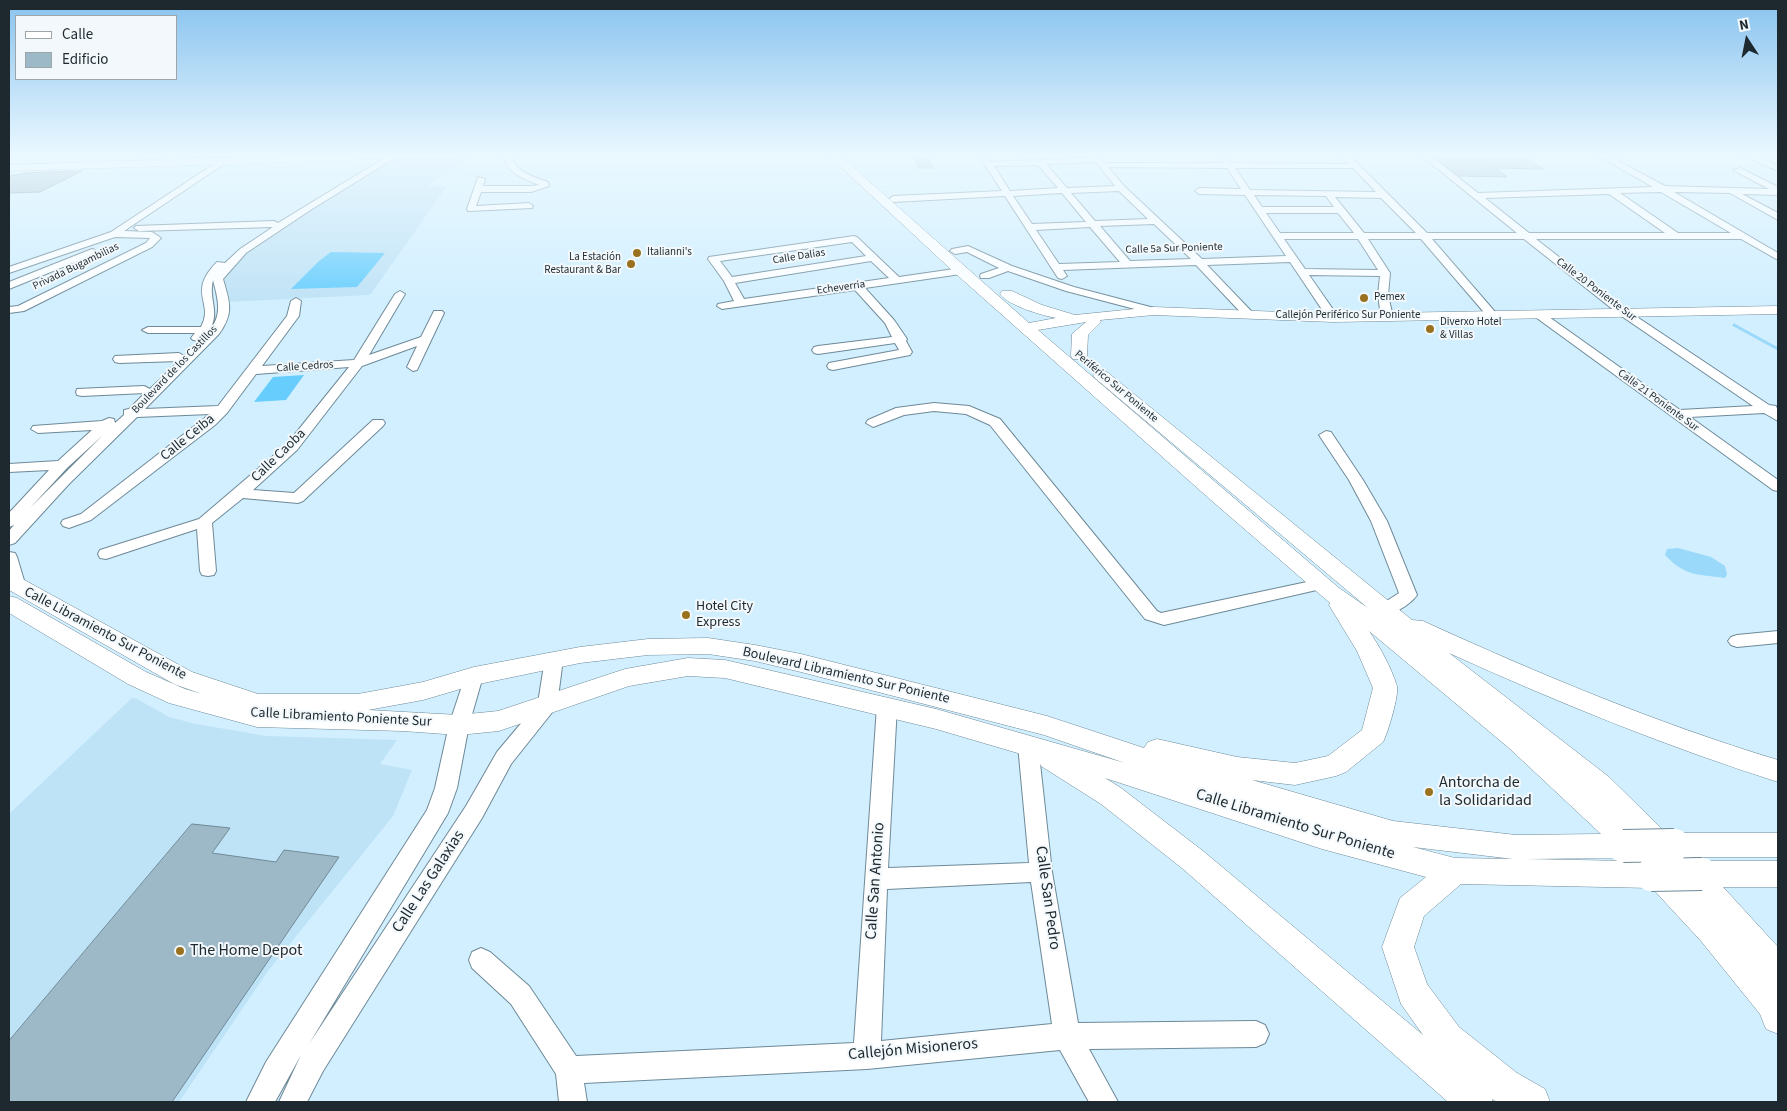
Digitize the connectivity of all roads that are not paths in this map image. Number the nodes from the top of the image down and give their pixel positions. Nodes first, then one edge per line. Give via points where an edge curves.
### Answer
1 (159, 205) edge
2 (308, 205) edge
3 (308, 205) edge
4 (472, 205) edge
5 (894, 205) edge
6 (896, 205) edge
7 (1015, 205) edge
8 (1077, 205) edge
9 (1140, 205) edge
10 (1257, 205) edge
11 (1338, 205) edge
12 (1394, 205) edge
13 (1486, 205) edge
14 (1631, 205) edge
15 (1689, 205) edge
16 (1756, 205) edge
17 (529, 206) dead end
18 (1260, 210) junction
19 (1342, 210) junction
20 (1778, 217) edge
21 (1158, 221) junction
22 (274, 224) junction
23 (1094, 224) junction
24 (1031, 227) junction
25 (124, 228) junction
26 (114, 234) junction
27 (134, 234) junction
28 (1277, 236) junction
29 (1361, 236) junction
30 (1741, 236) junction
31 (1425, 237) junction
32 (1528, 237) junction
33 (1677, 237) junction
34 (955, 251) junction
35 (1778, 257) edge
36 (872, 258) junction
37 (1292, 259) junction
38 (1198, 261) junction
39 (1126, 263) junction
40 (1056, 267) junction
41 (1008, 268) junction
42 (9, 270) edge
43 (961, 271) junction
44 (1300, 272) junction
45 (1385, 273) junction
46 (985, 276) junction
47 (896, 280) junction
48 (729, 281) junction
49 (9, 286) edge
50 (856, 286) junction
51 (1070, 289) junction
52 (400, 294) dead end
53 (1007, 294) junction
54 (296, 301) dead end
55 (741, 303) junction
56 (722, 306) dead end
57 (15, 309) edge
58 (1778, 310) edge
59 (1154, 311) junction
60 (438, 313) dead end
61 (1624, 313) junction
62 (1538, 314) junction
63 (1492, 315) junction
64 (1250, 316) junction
65 (1386, 317) junction
66 (1333, 318) junction
67 (1093, 319) junction
68 (148, 330) dead end
69 (1038, 330) junction
70 (203, 336) junction
71 (426, 339) junction
72 (901, 339) junction
73 (818, 350) dead end
74 (1079, 356) junction
75 (179, 357) junction
76 (119, 359) dead end
77 (358, 363) junction
78 (833, 366) dead end
79 (413, 367) dead end
80 (252, 370) junction
81 (82, 392) dead end
82 (137, 403) junction
83 (225, 406) junction
84 (1775, 412) edge
85 (1676, 414) junction
86 (378, 423) dead end
87 (873, 423) dead end
88 (106, 425) junction
89 (38, 429) dead end
90 (1326, 434) dead end
91 (62, 465) junction
92 (9, 468) edge
93 (1778, 486) edge
94 (240, 493) junction
95 (9, 522) edge
96 (204, 522) junction
97 (68, 523) dead end
98 (9, 540) edge
99 (106, 554) dead end
100 (9, 557) edge
101 (208, 572) dead end
102 (1326, 588) junction
103 (12, 590) edge
104 (1390, 613) junction
105 (1778, 637) edge
106 (1737, 641) dead end
107 (554, 659) junction
108 (474, 676) junction
109 (547, 705) junction
110 (887, 706) junction
111 (459, 725) junction
112 (1035, 743) junction
113 (1778, 771) edge
114 (1778, 845) edge
115 (1455, 871) junction
116 (1042, 872) junction
117 (1778, 874) edge
118 (877, 880) junction
119 (481, 960) dead end
120 (1778, 970) edge
121 (1778, 1017) edge
122 (1256, 1034) dead end
123 (1067, 1036) junction
124 (867, 1056) junction
125 (569, 1070) junction
126 (260, 1102) edge
127 (293, 1102) edge
128 (573, 1102) edge
129 (1104, 1102) edge
130 (1475, 1102) edge
131 (1532, 1102) edge

1 - 25 street
2 - 22 street, Boulevard de los Castillos
3 - 70 street, Boulevard de los Castillos via 235,258 218,279 226,309 224,320
4 - 17 street via 471,209
5 - 43 main road, Periférico Sur Poniente
6 - 34 main road, Periférico Sur Poniente
7 - 24 street
8 - 23 street
9 - 21 street
10 - 18 street
11 - 19 street
12 - 31 street
13 - 32 street, Calle 20 Poniente Sur
14 - 33 street
15 - 30 street
16 - 20 street
18 - 19 street
18 - 28 street
19 - 29 street
21 - 23 street
21 - 38 street
22 - 25 street
22 - 70 street, Boulevard de los Castillos via 233,253 213,272 207,282 212,313
23 - 24 street
23 - 39 street
24 - 40 street
25 - 26 street
26 - 27 street, Privada Bugambilias
26 - 42 street
27 - 49 street
27 - 57 street, Privada Bugambilias via 156,238 149,245
28 - 29 street
28 - 37 street
29 - 31 street
29 - 45 street
30 - 33 street
30 - 35 street
31 - 32 street
31 - 63 street
32 - 33 street
32 - 61 street, Calle 20 Poniente Sur
34 - 41 street, Callejón Periférico Sur Poniente via 968,249
34 - 46 main road, Periférico Sur Poniente
36 - 47 street
36 - 48 street, Calle Dalias
36 - 48 street via 854,239 713,259
37 - 38 street, Calle 5a Sur Poniente
37 - 44 street
38 - 39 street, Calle 5a Sur Poniente
38 - 64 street
39 - 40 street, Calle 5a Sur Poniente
40 - 51 street
41 - 46 street
41 - 51 street, Callejón Periférico Sur Poniente
43 - 47 street, Echeverria
43 - 69 main road, Periférico Sur Poniente
44 - 45 street
44 - 66 street
45 - 65 street
46 - 53 main road, Periférico Sur Poniente
47 - 50 street, Echeverria
48 - 55 street
50 - 55 street, Echeverria
50 - 72 street via 890,322
51 - 59 street, Callejón Periférico Sur Poniente
52 - 77 street, Calle Caoba
53 - 67 main road via 1050,313
53 - 69 main road, Periférico Sur Poniente
54 - 80 street, Calle Ceiba via 293,316
55 - 56 street, Echeverria
58 - 61 main road, Callejón Periférico Sur Poniente
59 - 64 main road, Callejón Periférico Sur Poniente
59 - 67 main road
60 - 71 street
61 - 62 main road, Callejón Periférico Sur Poniente
61 - 84 street, Calle 20 Poniente Sur
62 - 63 main road, Callejón Periférico Sur Poniente
62 - 85 street, Calle 21 Poniente Sur
63 - 65 main road, Callejón Periférico Sur Poniente
64 - 66 main road, Callejón Periférico Sur Poniente
65 - 66 main road, Callejón Periférico Sur Poniente
67 - 69 main road
67 - 74 main road via 1080,334
68 - 70 street
69 - 74 main road, Periférico Sur Poniente
69 - 102 main road, Periférico Sur Poniente
70 - 75 street, Boulevard de los Castillos
70 - 82 street, Boulevard de los Castillos
71 - 77 street, Calle Cedros
71 - 79 street
72 - 73 street
72 - 78 street via 906,352
74 - 104 main road, Periférico Sur Poniente
75 - 76 street
75 - 82 street, Boulevard de los Castillos
77 - 80 street, Calle Cedros
77 - 94 street, Calle Caoba via 292,447
80 - 83 street, Calle Ceiba
81 - 82 street
82 - 83 street
82 - 88 street, Boulevard de los Castillos via 117,414
82 - 98 street, Boulevard de los Castillos
83 - 97 street, Calle Ceiba via 210,422 86,517
84 - 85 street
85 - 93 street, Calle 21 Poniente Sur
86 - 94 street via 298,498
87 - 102 street via 901,411 934,407 970,410 995,422 1151,615 1158,618
88 - 89 street
88 - 91 street, Boulevard de los Castillos
90 - 104 street via 1379,521 1408,595
91 - 92 street
91 - 95 street, Boulevard de los Castillos
94 - 96 street, Calle Caoba
96 - 99 street, Calle Caoba
96 - 101 street
100 - 103 street
102 - 112 main road via 1369,650 1385,688 1374,735 1336,765 1295,774 1237,768 1102,736
102 - 121 main road via 1518,741 1620,833 1712,930 1772,1003
103 - 108 main road, Calle Libramiento Sur Poniente via 183,678 256,703 358,703 424,691
103 - 111 main road, Calle Libramiento Poniente Sur via 137,678 178,697 257,717
104 - 113 main road via 1612,714
104 - 120 main road via 1446,663 1599,785 1722,906
105 - 106 street
107 - 108 main road, Calle Libramiento Sur Poniente
107 - 109 street
107 - 112 main road, Boulevard Libramiento Sur Poniente via 648,646 708,646 755,653 801,663
108 - 111 street, Calle Las Galaxias
109 - 110 main road, Boulevard Libramiento Sur Poniente via 625,678 688,668 725,669
109 - 111 main road, Calle Libramiento Poniente Sur via 499,721
109 - 127 street, Calle Las Galaxias via 504,758 474,812 313,1061
110 - 112 main road, Boulevard Libramiento Sur Poniente
110 - 118 street, Calle San Antonio
111 - 126 street, Calle Las Galaxias via 438,813
112 - 114 main road, Calle Libramiento Sur Poniente, bridge via 1169,767 1393,833 1516,848
112 - 115 main road, Calle Libramiento Sur Poniente via 1322,837
112 - 116 street, Calle San Pedro
112 - 130 main road via 1111,796 1193,860
115 - 117 main road, Calle Libramiento Sur Poniente, bridge
115 - 131 main road via 1411,908 1398,947 1413,993 1447,1039 1504,1086
116 - 118 street
116 - 123 street, Calle San Pedro
118 - 124 street, Calle San Antonio
119 - 125 street via 520,995
122 - 123 street, Callejón Misioneros
123 - 124 street, Callejón Misioneros
123 - 129 street
124 - 125 street, Callejón Misioneros
125 - 128 street

